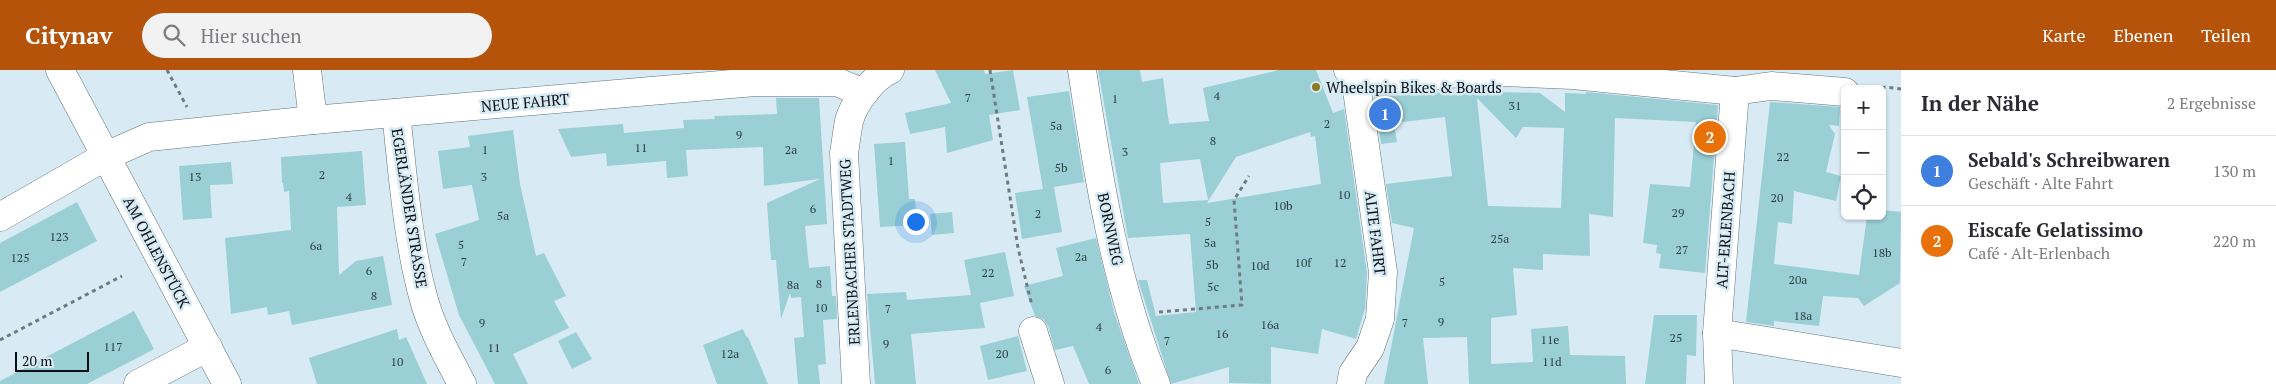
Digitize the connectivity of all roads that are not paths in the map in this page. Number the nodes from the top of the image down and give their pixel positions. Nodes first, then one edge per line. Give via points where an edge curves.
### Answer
1 (60, 70) edge
2 (307, 70) edge
3 (890, 70) edge
4 (1082, 70) edge
5 (1351, 73) edge
6 (756, 76) edge
7 (1735, 91) junction
8 (1841, 92) edge
9 (864, 94) junction
10 (396, 114) junction
11 (313, 120) junction
12 (106, 156) junction
13 (0, 217) edge
14 (1033, 330) road end
15 (1717, 333) junction
16 (208, 347) junction
17 (1901, 363) edge
18 (138, 384) edge
19 (227, 384) edge
20 (462, 384) edge
21 (856, 384) edge
22 (1050, 384) edge
23 (1156, 384) edge
24 (1351, 384) edge
25 (1719, 384) edge

1 - 12 street, AM OHLENSTÜCK
2 - 11 street
3 - 9 street via 882,73
4 - 23 street, BORNWEG via 1113,248
5 - 7 street via 1389,80 1479,71 1573,75
5 - 24 street, ALTE FAHRT via 1383,272 1380,319 1370,348 1353,373
6 - 9 street, NEUE FAHRT via 837,82
6 - 10 street, NEUE FAHRT
7 - 8 street via 1771,86
7 - 15 street, ALT-ERLENBACH
9 - 21 street, ERLENBACHER STADTWEG via 850,120 844,153
10 - 11 street, NEUE FAHRT
10 - 20 street, EGERLÄNDER STRASSE via 412,243 424,302
11 - 12 street, NEUE FAHRT via 149,137
12 - 13 street
12 - 16 street, AM OHLENSTÜCK
14 - 22 street
15 - 17 street
15 - 25 street, ALT-ERLENBACH
16 - 18 street
16 - 19 street, AM OHLENSTÜCK

